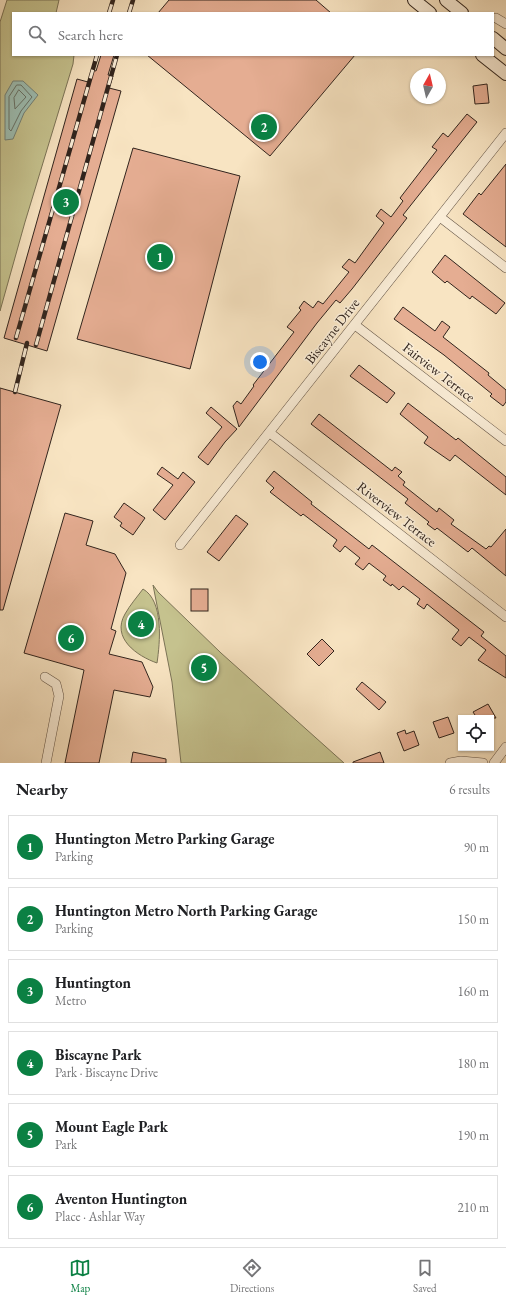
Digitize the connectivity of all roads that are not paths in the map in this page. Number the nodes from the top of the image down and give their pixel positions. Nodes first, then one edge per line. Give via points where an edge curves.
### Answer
1 (446, 0) edge
2 (461, 12) edge
3 (496, 18) dead end
4 (506, 24) edge
5 (494, 39) edge
6 (506, 49) edge
7 (483, 56) edge
8 (506, 74) edge
9 (506, 133) edge
10 (440, 217) junction
11 (506, 268) edge
12 (355, 325) junction
13 (270, 433) junction
14 (506, 441) edge
15 (180, 545) dead end
16 (506, 617) edge
17 (45, 677) dead end
18 (506, 747) edge
19 (46, 763) edge
20 (450, 763) edge
21 (483, 763) edge
22 (494, 763) edge

1 - 2 main road
3 - 4 street
5 - 6 main road
7 - 8 main road
9 - 10 street, Biscayne Drive
10 - 11 street
10 - 12 street, Biscayne Drive
12 - 13 street, Biscayne Drive
12 - 14 street, Fairview Terrace
13 - 15 street, Biscayne Drive
13 - 16 street, Riverview Terrace
17 - 19 street via 56,684 59,696
18 - 22 street
20 - 21 street

